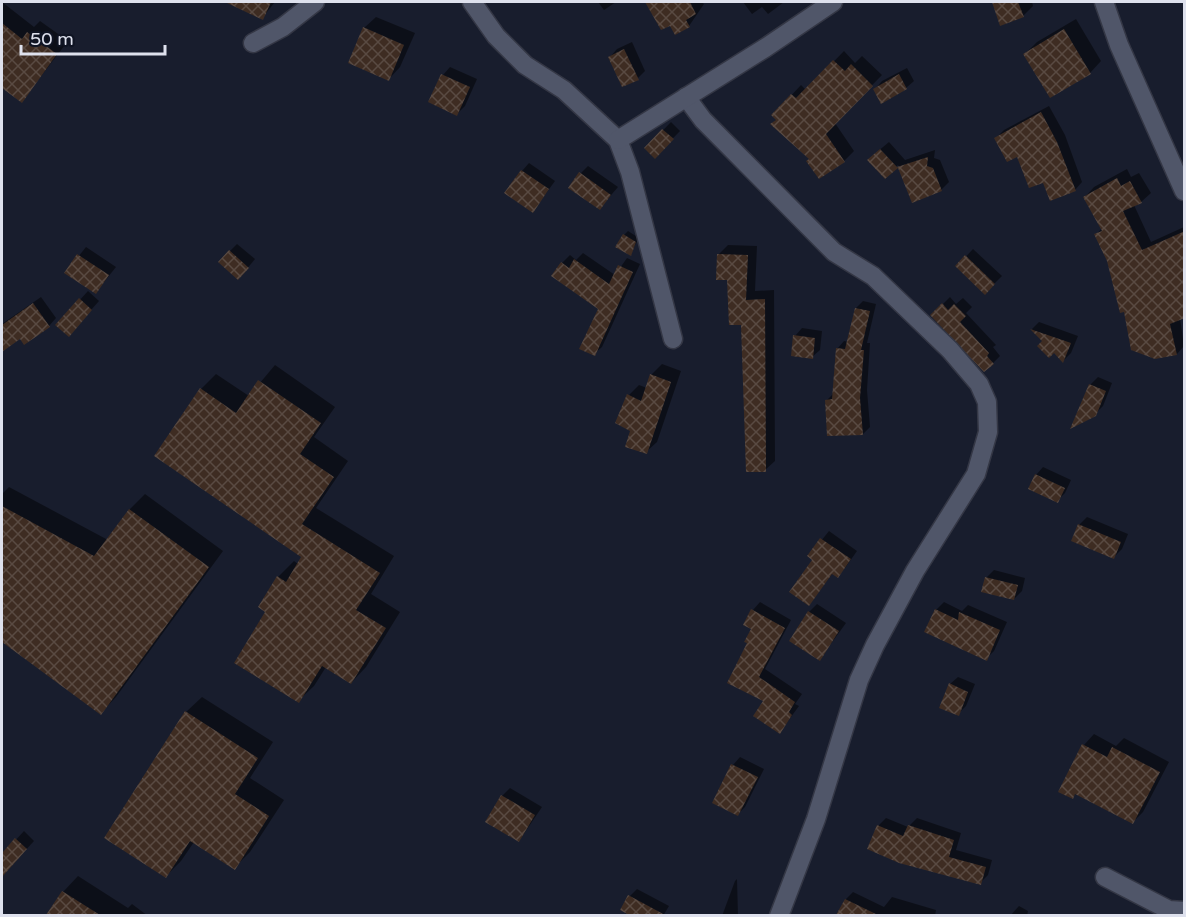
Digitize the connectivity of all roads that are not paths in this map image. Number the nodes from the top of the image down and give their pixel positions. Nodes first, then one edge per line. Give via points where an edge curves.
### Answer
1 (315, 2) edge
2 (472, 2) edge
3 (834, 2) edge
4 (1104, 2) edge
5 (253, 44) dead end
6 (686, 97) junction
7 (618, 140) junction
8 (1185, 191) edge
9 (673, 339) dead end
10 (1106, 877) dead end
11 (1185, 911) edge
12 (779, 915) edge

1 - 5 street
2 - 7 street via 496,36 525,66 564,90
3 - 6 street
4 - 8 street via 1119,45
6 - 7 street
6 - 12 street via 703,120 834,252 873,276 950,350 979,384 987,402 988,432 976,474 915,571 867,662 816,819
7 - 9 street via 630,172
10 - 11 street via 1169,910

